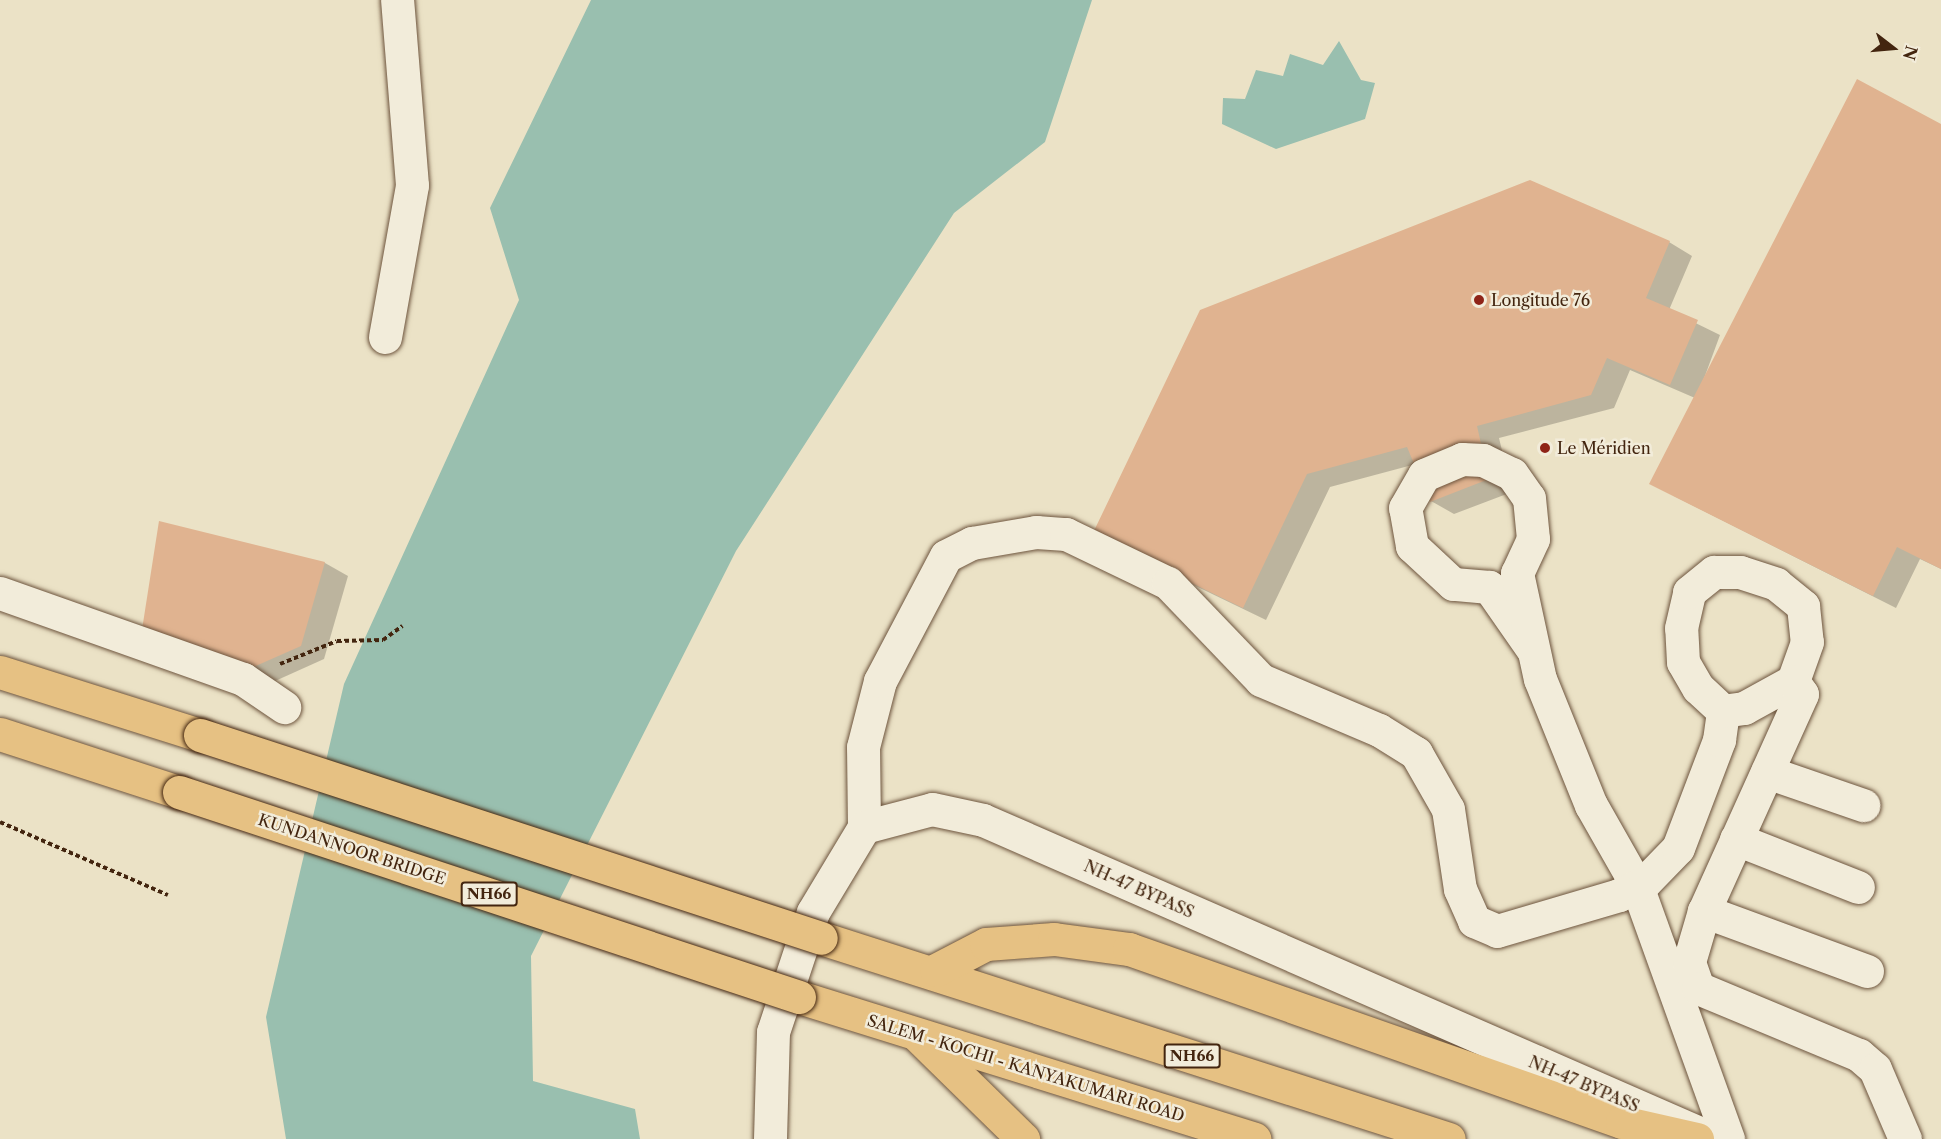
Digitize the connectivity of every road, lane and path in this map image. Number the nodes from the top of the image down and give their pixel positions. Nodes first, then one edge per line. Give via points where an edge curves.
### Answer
1 (397, 0) edge
2 (385, 337) dead end
3 (0, 593) edge
4 (402, 626) dead end
5 (1533, 650) junction
6 (0, 672) edge
7 (243, 679) junction
8 (1793, 681) junction
9 (284, 707) dead end
10 (1723, 711) junction
11 (0, 734) edge
12 (1767, 772) junction
13 (1863, 805) dead end
14 (0, 822) edge
15 (864, 827) junction
16 (1736, 839) junction
17 (1636, 886) junction
18 (1858, 887) dead end
19 (168, 895) dead end
20 (1704, 911) junction
21 (936, 970) junction
22 (1867, 971) dead end
23 (799, 997) joint
24 (915, 1033) junction
25 (770, 1139) edge
26 (1023, 1139) edge
27 (1254, 1139) edge
28 (1449, 1139) edge
29 (1697, 1139) edge
30 (1713, 1139) edge
31 (1728, 1139) edge
32 (1905, 1139) edge

1 - 2 street via 412,185
3 - 7 street
4 - 7 path via 383,640 337,641
5 - 5 street via 1489,587 1453,584 1412,546 1405,508 1424,475 1462,459 1483,460 1512,474 1522,486 1534,521 1533,539 1517,573
5 - 17 street via 1591,804
6 - 21 highway, NH66, bridge via 821,938
7 - 9 street
8 - 10 street via 1744,708
8 - 10 street via 1807,642 1803,606 1776,584 1740,572 1714,572 1689,592 1681,628 1683,662 1698,688
8 - 12 street via 1802,694
10 - 17 street via 1719,740 1678,848
11 - 23 highway, KUNDANNOOR BRIDGE / NH66, bridge
12 - 13 street
12 - 16 street
14 - 19 path
15 - 17 street via 863,747 879,681 946,556 972,543 1036,532 1066,534 1167,583 1261,680 1289,696 1379,730 1416,753 1448,809 1460,889 1474,921 1497,931 1527,927
15 - 25 street via 813,912 773,1032
15 - 30 street, NH-47 BYPASS via 932,809 983,820
16 - 18 street
16 - 20 street
17 - 31 street
20 - 22 street
20 - 32 street via 1689,962 1698,988 1859,1055 1875,1070
21 - 28 highway, NH66
21 - 29 highway via 986,944 1054,939 1129,949 1622,1122
23 - 24 highway, SALEM - KOCHI - KANYAKUMARI ROAD / NH66
24 - 26 highway
24 - 27 highway, SALEM - KOCHI - KANYAKUMARI ROAD / NH66

